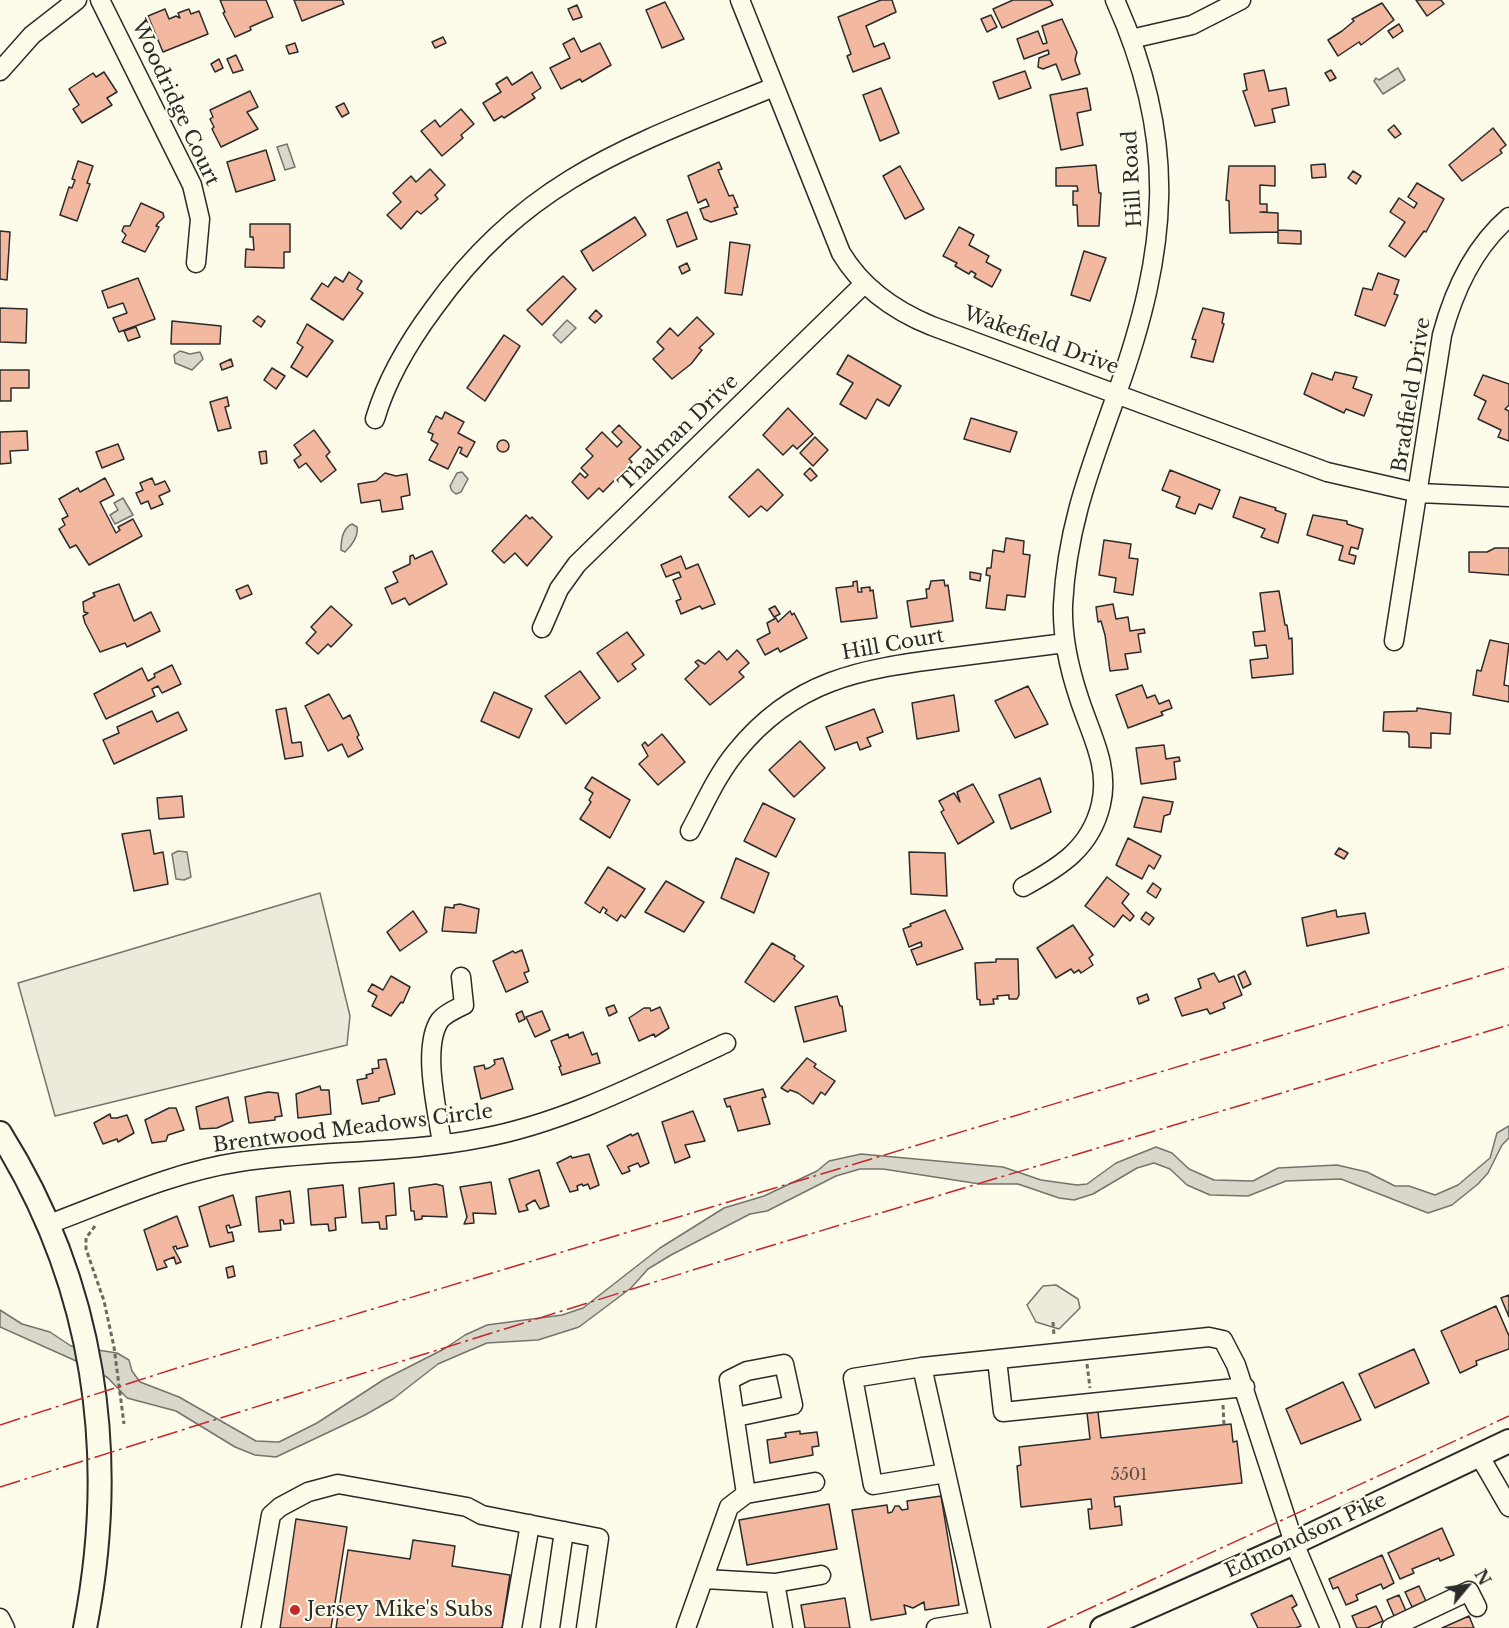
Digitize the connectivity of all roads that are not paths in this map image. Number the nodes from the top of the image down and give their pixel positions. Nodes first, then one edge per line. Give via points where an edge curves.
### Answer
1 (77, 0) edge
2 (100, 0) edge
3 (740, 0) edge
4 (1115, 0) edge
5 (1241, 0) edge
6 (1131, 39) junction
7 (0, 71) edge
8 (774, 87) junction
9 (1509, 217) edge
10 (196, 263) dead end
11 (864, 284) junction
12 (1118, 392) junction
13 (375, 419) dead end
14 (1419, 493) junction
15 (1509, 497) edge
16 (542, 628) dead end
17 (1394, 641) dead end
18 (1065, 643) junction
19 (690, 831) dead end
20 (1023, 887) dead end
21 (461, 977) dead end
22 (726, 1043) dead end
23 (0, 1133) edge
24 (442, 1144) junction
25 (49, 1224) junction
26 (996, 1360) junction
27 (922, 1367) junction
28 (1245, 1387) junction
29 (736, 1418) dead end
30 (1509, 1441) edge
31 (1479, 1455) junction
32 (946, 1473) junction
33 (815, 1482) dead end
34 (746, 1494) junction
35 (1509, 1507) edge
36 (530, 1524) junction
37 (564, 1531) junction
38 (1294, 1543) junction
39 (821, 1575) dead end
40 (705, 1579) junction
41 (775, 1583) junction
42 (1477, 1607) dead end
43 (980, 1625) edge
44 (85, 1628) edge
45 (251, 1628) edge
46 (512, 1628) edge
47 (550, 1628) edge
48 (586, 1628) edge
49 (686, 1628) edge
50 (783, 1628) edge
51 (936, 1628) edge
52 (1102, 1628) edge
53 (1330, 1628) edge
54 (1391, 1628) edge

1 - 7 street via 32,35
2 - 10 street, Woodridge Court via 192,185 200,219
3 - 8 street, Wakefield Drive
4 - 6 street, Hill Road
5 - 6 street via 1192,26
6 - 12 street, Hill Road via 1154,127 1160,169 1160,214 1149,287
8 - 11 street, Wakefield Drive via 836,242 847,264
8 - 13 street via 596,163 516,217 471,260 424,322 391,373
9 - 14 street, Bradfield Drive via 1466,269 1448,315 1437,360
11 - 12 street, Wakefield Drive via 919,320
11 - 16 street, Thalman Drive via 577,564 559,589
12 - 14 street, Wakefield Drive via 1312,466
12 - 18 street via 1089,468 1071,532 1063,608
14 - 15 street, Wakefield Drive
14 - 17 street, Bradfield Drive
18 - 19 street, Hill Court via 884,666 843,675 810,690 777,712 734,754
18 - 20 street via 1079,700 1100,757 1102,801 1077,852 1058,868
21 - 24 street via 464,1005 439,1022 431,1054
22 - 24 street, Brentwood Meadows Circle via 555,1117 490,1136
23 - 25 main road
24 - 25 street, Brentwood Meadows Circle via 238,1162 175,1177
25 - 44 main road via 79,1309 98,1426 99,1531
26 - 27 street
26 - 28 street via 1216,1337 1227,1346
26 - 28 street via 1003,1412
27 - 32 street
27 - 32 street via 853,1378 873,1485
28 - 38 street
29 - 34 street
30 - 31 main road, Edmondson Pike
31 - 35 street
31 - 38 main road, Edmondson Pike
32 - 43 street
33 - 34 street
34 - 40 street via 729,1507
36 - 37 street
36 - 45 street via 482,1515 467,1507 346,1485 319,1488 271,1515
36 - 46 street
37 - 47 street
37 - 48 street via 599,1538
38 - 52 main road, Edmondson Pike
38 - 53 street
39 - 41 street
40 - 41 street
40 - 49 street
41 - 50 street
42 - 54 street via 1469,1591
43 - 51 street

